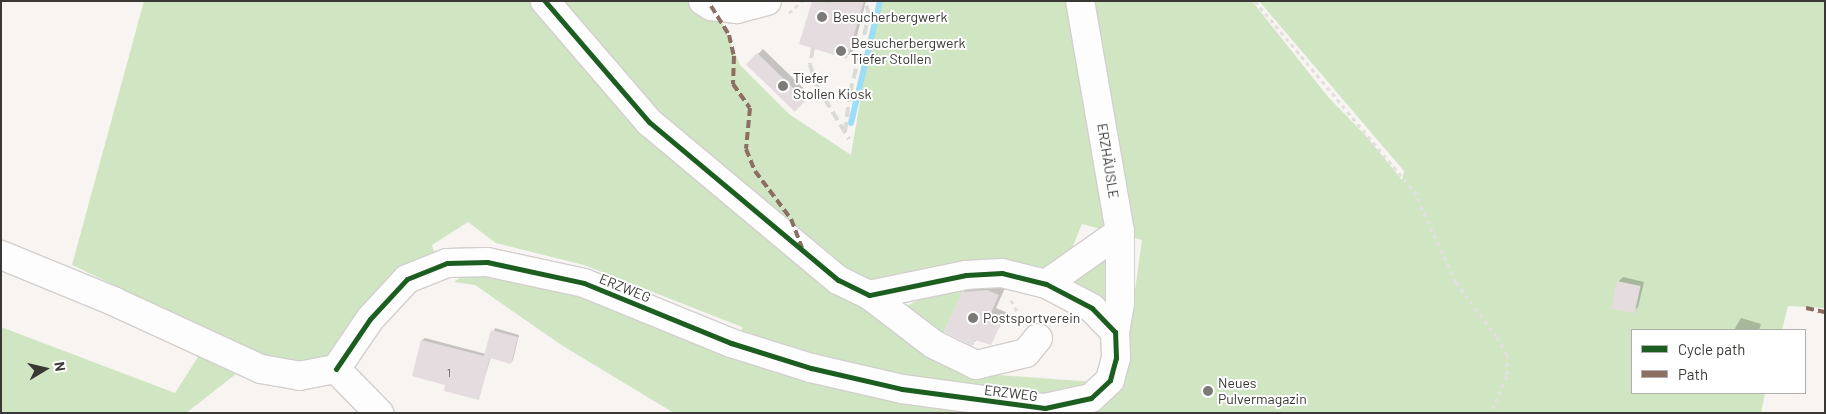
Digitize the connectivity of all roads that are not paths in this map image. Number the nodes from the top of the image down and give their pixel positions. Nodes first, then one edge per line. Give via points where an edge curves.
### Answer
1 (545, 1) edge
2 (703, 1) edge
3 (1080, 1) edge
4 (775, 10) edge
5 (1120, 232) junction
6 (1, 256) edge
7 (1046, 284) junction
8 (869, 295) junction
9 (1114, 332) junction
10 (1038, 338) road end
11 (336, 369) junction
12 (379, 413) edge

1 - 8 street via 649,122 803,253 838,280
2 - 4 street via 711,6
3 - 5 street, ERZHÄUSLE
5 - 7 street
5 - 9 street, ERZHÄUSLE via 1120,303
6 - 11 street via 113,300 261,369 299,376
7 - 8 street via 1002,273 966,274
7 - 9 street via 1092,308
8 - 10 street via 932,344 976,365 1026,354
9 - 11 street, ERZWEG via 1116,358 1110,380 1091,398 1045,408 902,389 811,368 731,343 584,283 487,262 447,263 407,279 370,319
11 - 12 street

